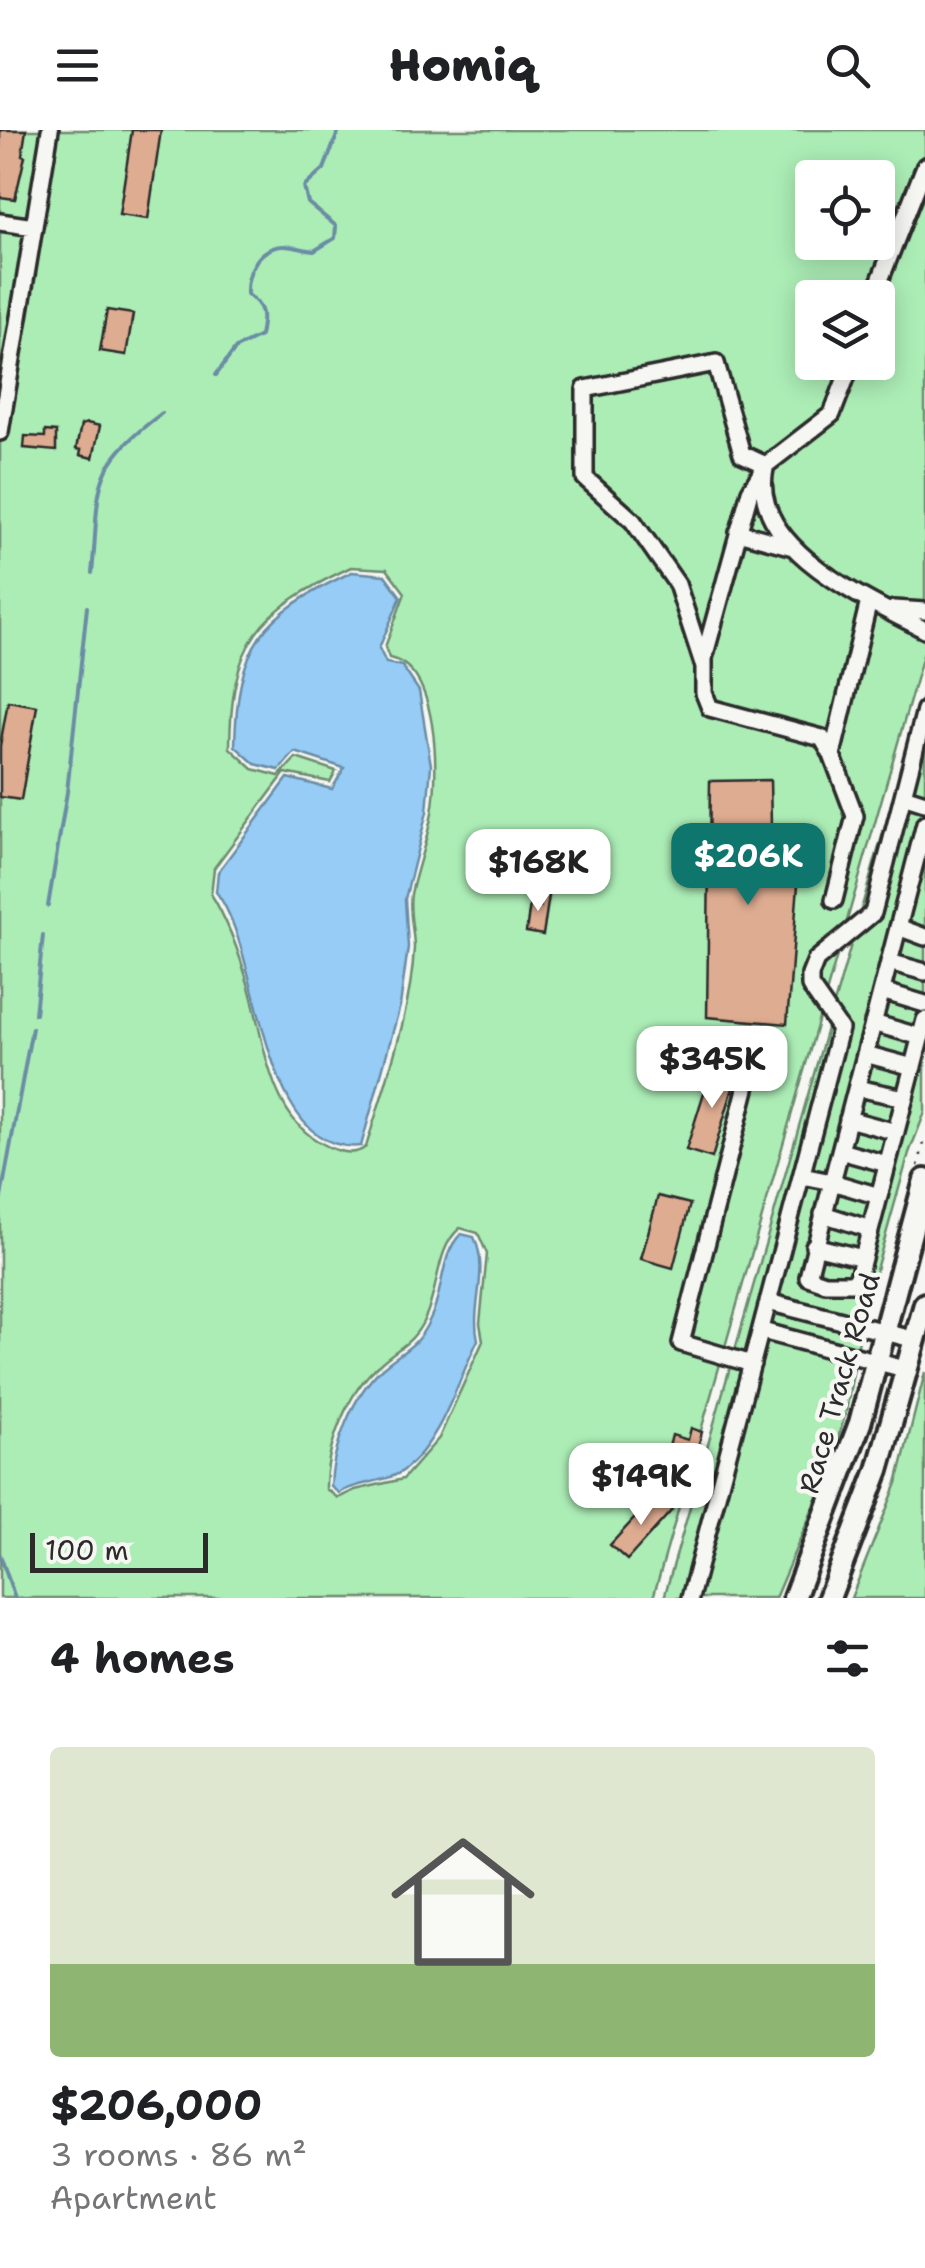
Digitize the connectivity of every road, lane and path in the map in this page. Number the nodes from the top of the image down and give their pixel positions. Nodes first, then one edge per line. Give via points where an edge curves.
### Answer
1 (50, 130) edge
2 (925, 166) edge
3 (0, 222) edge
4 (34, 227) junction
5 (880, 280) edge
6 (845, 380) edge
7 (0, 432) edge
8 (766, 465) junction
9 (738, 532) junction
10 (797, 548) junction
11 (870, 602) junction
12 (887, 608) junction
13 (925, 611) edge
14 (925, 630) edge
15 (704, 664) junction
16 (925, 710) edge
17 (832, 756) junction
18 (903, 796) junction
19 (925, 803) edge
20 (924, 833) edge
21 (919, 870) edge
22 (906, 897) junction
23 (834, 900) dead end
24 (925, 902) edge
25 (898, 928) junction
26 (925, 937) edge
27 (889, 962) junction
28 (925, 972) edge
29 (882, 991) junction
30 (925, 1004) edge
31 (925, 1020) edge
32 (874, 1023) junction
33 (921, 1037) junction
34 (758, 1042) dead end
35 (866, 1054) junction
36 (913, 1067) junction
37 (857, 1088) junction
38 (904, 1098) junction
39 (848, 1119) junction
40 (896, 1132) junction
41 (840, 1151) junction
42 (887, 1164) junction
43 (802, 1176) junction
44 (925, 1180) edge
45 (832, 1182) junction
46 (879, 1196) junction
47 (823, 1214) junction
48 (870, 1229) junction
49 (814, 1246) junction
50 (862, 1258) junction
51 (768, 1302) junction
52 (925, 1304) edge
53 (762, 1331) junction
54 (884, 1332) junction
55 (916, 1340) junction
56 (878, 1362) junction
57 (752, 1364) junction
58 (908, 1370) junction
59 (690, 1598) edge
60 (794, 1598) edge
61 (829, 1598) edge

1 - 4 lane
2 - 5 lane
3 - 4 lane
4 - 7 lane
6 - 8 lane via 832,414
8 - 9 lane
8 - 10 lane via 763,501
8 - 15 lane via 742,454 716,362 585,389 586,478 633,521 677,584
9 - 10 lane
9 - 15 lane
10 - 11 lane
11 - 12 lane
11 - 17 lane
12 - 13 lane
12 - 14 lane
15 - 17 lane via 710,708 822,738
16 - 18 lane
17 - 23 lane via 855,816
18 - 19 lane
18 - 43 lane via 873,913 816,960 810,975 810,986 840,1029
20 - 21 lane
21 - 22 lane
22 - 24 lane
22 - 25 lane
25 - 26 lane
25 - 27 lane
27 - 28 lane
27 - 29 lane
29 - 30 lane
29 - 32 lane
31 - 33 lane
32 - 33 lane
32 - 35 lane
33 - 36 lane
34 - 57 lane via 681,1343
35 - 36 lane
35 - 37 lane
36 - 38 lane
37 - 38 lane
37 - 39 lane
38 - 40 lane
39 - 40 lane
39 - 41 lane
40 - 42 lane
41 - 42 lane
41 - 45 lane
42 - 46 lane
43 - 45 lane
43 - 51 lane
44 - 54 main road, Race Track Road
45 - 46 lane
45 - 47 lane
46 - 48 lane
47 - 48 lane
47 - 49 lane
48 - 50 lane
49 - 50 lane
49 - 50 lane via 808,1277 825,1283 852,1283
51 - 53 lane
51 - 54 lane
52 - 55 main road
53 - 56 lane
53 - 57 lane
54 - 55 lane
54 - 56 main road, Race Track Road
55 - 58 main road
56 - 58 lane
56 - 60 main road, Race Track Road via 830,1513
57 - 59 lane
58 - 61 main road

